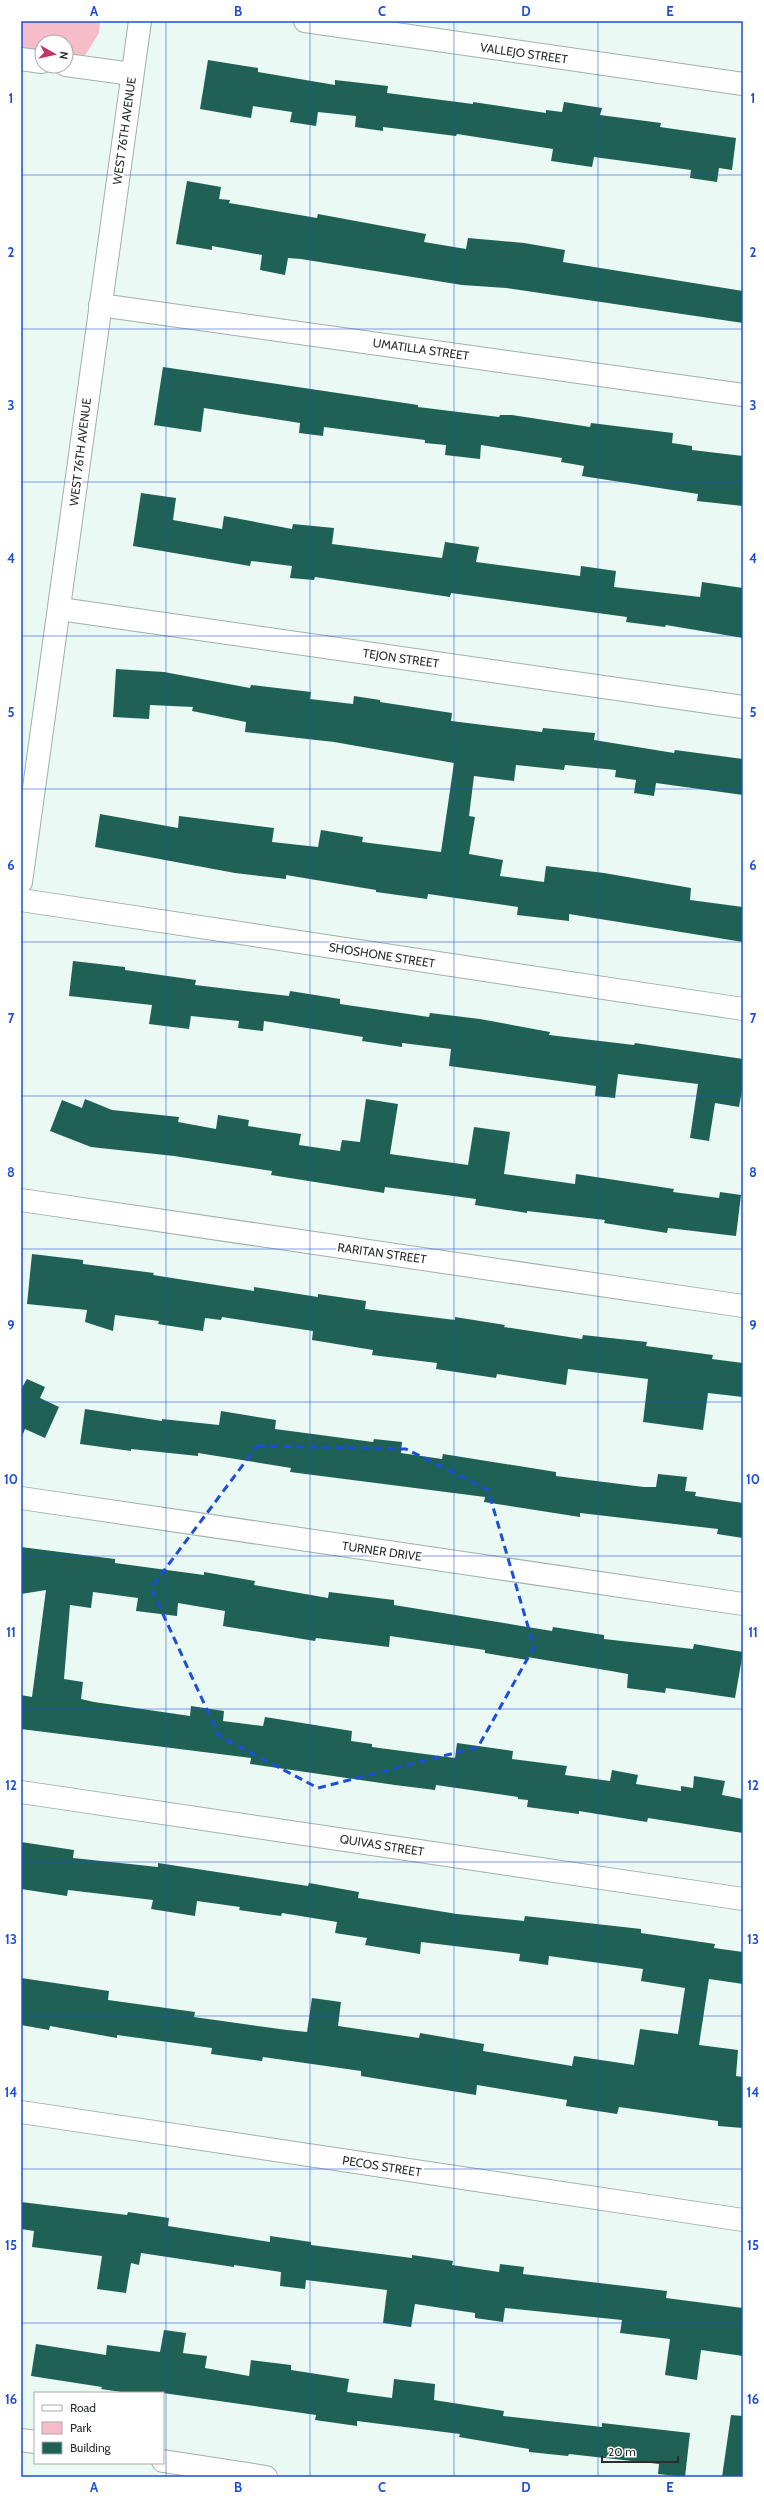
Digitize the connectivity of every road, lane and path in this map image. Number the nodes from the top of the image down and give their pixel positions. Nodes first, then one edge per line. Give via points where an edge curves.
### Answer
1 (140, 21) edge
2 (305, 21) edge
3 (21, 59) edge
4 (34, 61) edge
5 (74, 66) edge
6 (132, 74) junction
7 (743, 84) edge
8 (100, 305) junction
9 (743, 395) edge
10 (60, 609) junction
11 (743, 707) edge
12 (21, 882) edge
13 (21, 900) edge
14 (743, 1008) edge
15 (21, 1200) edge
16 (743, 1306) edge
17 (21, 1498) edge
18 (743, 1604) edge
19 (21, 1792) edge
20 (743, 1899) edge
21 (21, 2112) edge
22 (743, 2220) edge
23 (21, 2440) edge
24 (34, 2442) edge
25 (164, 2461) edge
26 (266, 2477) edge

1 - 6 street, WEST 76TH AVENUE
2 - 7 street, VALLEJO STREET
3 - 4 street
5 - 6 street
6 - 8 street, WEST 76TH AVENUE
8 - 9 street, UMATILLA STREET
8 - 10 street, WEST 76TH AVENUE
10 - 11 street, TEJON STREET
10 - 12 street, WEST 76TH AVENUE
13 - 14 street, SHOSHONE STREET
15 - 16 street, RARITAN STREET
17 - 18 street, TURNER DRIVE
19 - 20 street, QUIVAS STREET
21 - 22 street, PECOS STREET
23 - 24 street
25 - 26 street

